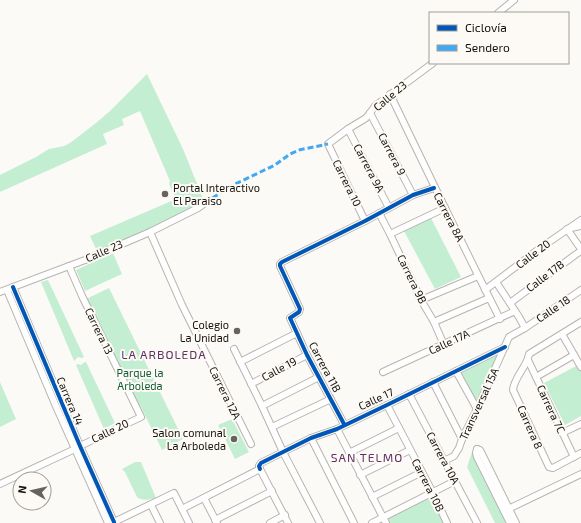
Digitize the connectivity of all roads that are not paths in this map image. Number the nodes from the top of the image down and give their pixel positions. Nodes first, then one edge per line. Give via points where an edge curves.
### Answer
1 (514, 0) edge
2 (499, 12) edge
3 (432, 64) edge
4 (390, 94) junction
5 (370, 114) junction
6 (348, 129) junction
7 (328, 144) joint
8 (434, 188) junction
9 (413, 195) junction
10 (205, 203) dead end
11 (389, 208) junction
12 (445, 208) junction
13 (378, 213) junction
14 (581, 220) edge
15 (365, 221) junction
16 (581, 226) edge
17 (567, 229) junction
18 (150, 232) junction
19 (390, 234) junction
20 (581, 250) edge
21 (69, 266) junction
22 (478, 276) junction
23 (496, 282) junction
24 (10, 288) junction
25 (485, 290) junction
26 (581, 290) edge
27 (0, 292) edge
28 (489, 298) junction
29 (422, 300) junction
30 (510, 303) junction
31 (515, 311) junction
32 (500, 319) junction
33 (434, 322) junction
34 (581, 322) edge
35 (525, 328) junction
36 (297, 333) junction
37 (562, 334) junction
38 (444, 345) junction
39 (504, 347) junction
40 (234, 349) dead end
41 (307, 355) junction
42 (574, 355) junction
43 (528, 360) junction
44 (240, 362) junction
45 (581, 368) edge
46 (383, 372) dead end
47 (456, 372) junction
48 (319, 377) junction
49 (536, 377) junction
50 (433, 382) junction
51 (251, 384) junction
52 (410, 394) junction
53 (331, 399) junction
54 (387, 405) junction
55 (262, 406) junction
56 (477, 409) junction
57 (140, 417) joint
58 (344, 424) junction
59 (581, 424) edge
60 (272, 427) junction
61 (336, 428) junction
62 (399, 428) junction
63 (562, 433) junction
64 (312, 438) junction
65 (462, 439) junction
66 (251, 444) dead end
67 (77, 448) junction
68 (410, 450) junction
69 (283, 452) junction
70 (349, 453) junction
71 (581, 454) edge
72 (574, 457) junction
73 (444, 460) junction
74 (260, 469) junction
75 (422, 472) junction
76 (581, 474) edge
77 (360, 475) junction
78 (455, 481) junction
79 (0, 484) edge
80 (272, 491) junction
81 (433, 493) junction
82 (372, 497) junction
83 (204, 498) junction
84 (151, 505) junction
85 (182, 509) junction
86 (506, 510) junction
87 (285, 515) junction
88 (384, 520) edge
89 (157, 522) edge
90 (216, 522) edge
91 (111, 523) edge
92 (189, 523) edge
93 (270, 523) edge
94 (288, 523) edge
95 (320, 523) edge
96 (354, 523) edge
97 (372, 523) edge
98 (447, 523) edge
99 (477, 523) edge
100 (510, 523) edge
101 (516, 523) edge

1 - 2 street
3 - 4 street, Calle 23
4 - 5 street, Calle 23 via 375,106
4 - 8 street, Carrera 8A
5 - 6 street, Calle 23
5 - 9 street, Carrera 9
6 - 7 street, Calle 23
6 - 11 street, Carrera 9A
7 - 15 street, Carrera 10
8 - 9 street
8 - 12 street, Carrera 8A
9 - 11 street
10 - 18 street, Calle 23
11 - 13 street
12 - 19 street
12 - 22 street, Carrera 8A
13 - 15 street
13 - 19 street, Carrera 9B
14 - 17 street, Calle 20
15 - 36 street, Carrera 11B via 280,264 300,309 290,318
16 - 17 street
17 - 20 street
17 - 23 street, Calle 20
18 - 21 street, Calle 23
18 - 66 street, Carrera 12A via 182,305
19 - 29 street, Carrera 9B
20 - 30 street, Calle 17B
21 - 24 street, Calle 23
21 - 57 street, Carrera 13
22 - 25 street, Carrera 8A
22 - 29 street
23 - 25 street, Calle 20
23 - 30 street
24 - 27 street, Calle 23
24 - 67 street, Carrera 14
25 - 28 street, Carrera 8A
26 - 35 street, Calle 18
28 - 32 street, Carrera 8A
28 - 33 street
29 - 33 street, Carrera 9B
30 - 31 street
31 - 32 street, Calle 17A
31 - 35 street
32 - 38 street, Calle 17A
33 - 38 street, Carrera 9B
34 - 37 street
35 - 39 street, Transversal 15A via 509,337
36 - 41 street, Carrera 11B
36 - 44 street
37 - 42 street
37 - 43 street via 529,354
38 - 46 street, Calle 17A
39 - 47 street, Calle 17
39 - 56 street, Transversal 15A
40 - 44 street
41 - 48 street, Carrera 11B
41 - 51 street, Calle 19
42 - 45 street
42 - 49 street
43 - 49 street, Carrera 7C
43 - 72 street, Carrera 8 via 513,390 547,464 553,468
44 - 51 street
47 - 50 street, Calle 17
47 - 56 street
48 - 53 street, Carrera 11B
48 - 55 street
49 - 63 street, Carrera 7C
50 - 52 street, Calle 17
50 - 65 street
51 - 55 street
52 - 54 street, Calle 17
52 - 73 street, Carrera 10A
53 - 58 street, Carrera 11B
53 - 60 street
54 - 58 street, Calle 17
54 - 62 street, Carrera 10B
55 - 60 street
56 - 65 street, Transversal 15A
57 - 67 street, Calle 20
58 - 61 street, Calle 17
59 - 63 street
60 - 69 street
61 - 64 street, Calle 17
61 - 70 street
62 - 68 street, Carrera 10B
62 - 70 street
63 - 72 street, Carrera 7C
64 - 69 street, Calle 17
64 - 96 street
65 - 73 street, Transversal 15A via 454,456
67 - 79 street, Calle 20
67 - 91 street, Carrera 14
68 - 75 street, Carrera 10B
68 - 77 street
69 - 74 street, Calle 17 via 261,463
69 - 95 street
70 - 77 street
71 - 72 street
73 - 78 street, Carrera 10A
74 - 80 street
74 - 83 street, Calle 17
75 - 81 street, Carrera 10B
75 - 82 street
76 - 86 street
77 - 82 street
78 - 81 street
78 - 99 street, Carrera 10A
80 - 87 street
80 - 90 street
81 - 88 street
81 - 98 street, Carrera 10B
82 - 88 street
83 - 85 street, Calle 17
83 - 90 street
84 - 85 street via 174,493
84 - 89 street
84 - 91 street
85 - 92 street
86 - 86 street via 482,454 478,449 477,456
86 - 100 street
86 - 101 street
87 - 93 street
87 - 94 street
88 - 97 street

